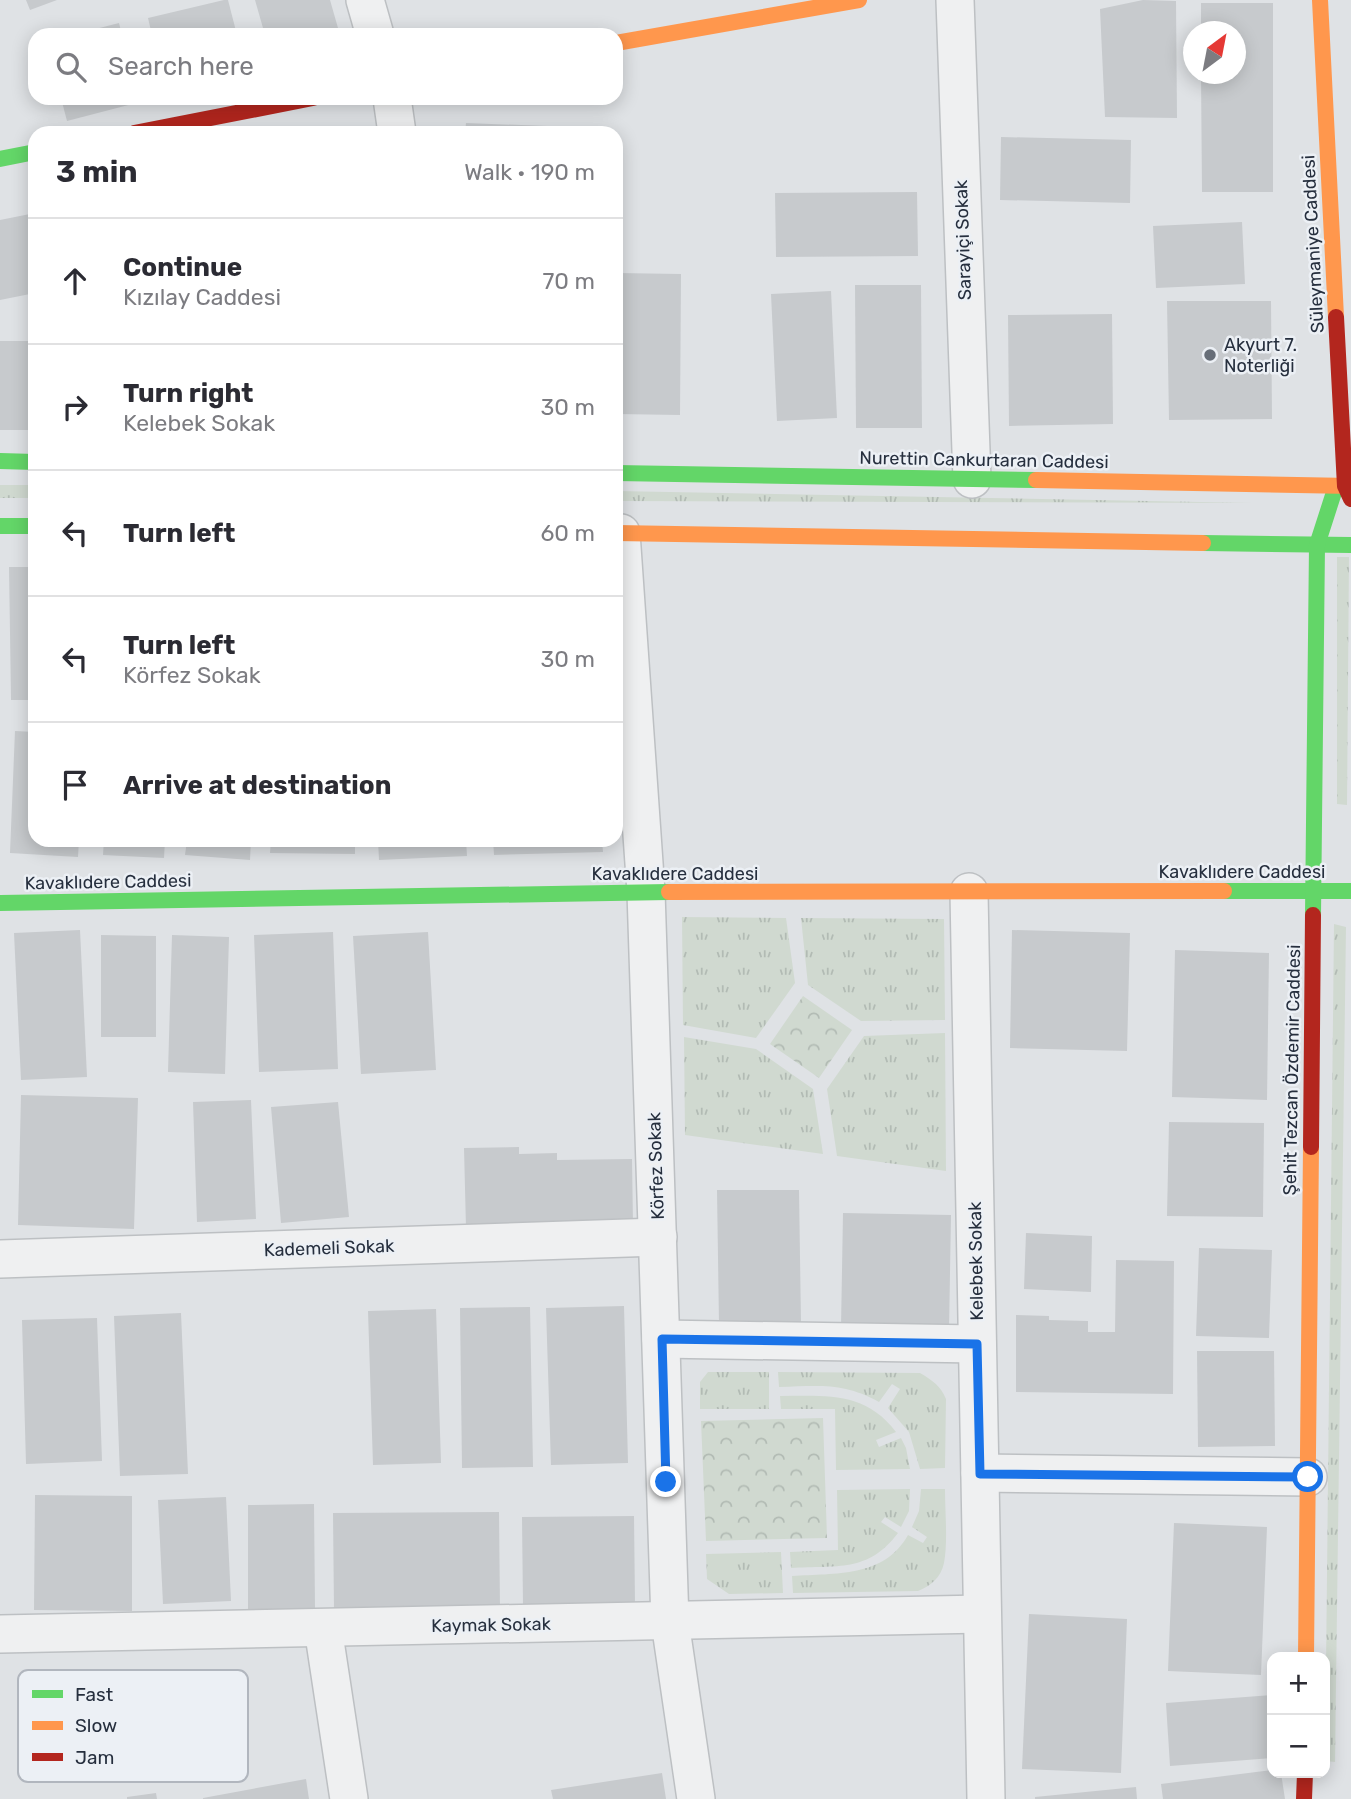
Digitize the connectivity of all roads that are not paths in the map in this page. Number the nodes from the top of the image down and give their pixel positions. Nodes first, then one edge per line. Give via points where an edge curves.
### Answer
1 (365, 0) edge
2 (859, 0) edge
3 (955, 0) edge
4 (1320, 0) edge
5 (373, 28) edge
6 (623, 42) edge
7 (277, 105) edge
8 (393, 105) edge
9 (170, 126) edge
10 (396, 126) edge
11 (28, 153) edge
12 (0, 159) edge
13 (0, 461) edge
14 (28, 462) edge
15 (623, 473) edge
16 (972, 479) junction
17 (1346, 489) edge
18 (0, 526) edge
19 (28, 526) edge
20 (623, 533) edge
21 (1317, 545) junction
22 (1351, 545) edge
23 (623, 597) edge
24 (1313, 891) junction
25 (1351, 891) edge
26 (646, 892) junction
27 (969, 892) junction
28 (0, 903) edge
29 (658, 1237) junction
30 (0, 1259) edge
31 (662, 1339) junction
32 (977, 1344) junction
33 (980, 1474) junction
34 (1308, 1477) junction
35 (982, 1614) junction
36 (670, 1622) junction
37 (323, 1628) junction
38 (0, 1634) edge
39 (1306, 1652) edge
40 (1305, 1778) edge
41 (349, 1799) edge
42 (696, 1799) edge
43 (986, 1799) edge
44 (1304, 1799) edge

1 - 5 street
2 - 6 street
3 - 16 street, Sarayiçi Sokak
4 - 17 street, Süleymaniye Caddesi
7 - 9 street
8 - 10 street
11 - 12 street
13 - 14 street
15 - 16 street, Nurettin Cankurtaran Caddesi
16 - 17 street, Nurettin Cankurtaran Caddesi
17 - 21 street, Şehit Tezcan Özdemir Caddesi
18 - 19 street
20 - 21 street
21 - 22 street
21 - 24 street, Şehit Tezcan Özdemir Caddesi
23 - 26 street, Körfez Sokak
24 - 25 street, Kavaklıdere Caddesi
24 - 27 street, Kavaklıdere Caddesi
24 - 34 street, Şehit Tezcan Özdemir Caddesi
26 - 27 street, Kavaklıdere Caddesi
26 - 28 street, Kavaklıdere Caddesi
26 - 29 street, Körfez Sokak
27 - 32 street, Kelebek Sokak
29 - 30 street, Kademeli Sokak
29 - 31 street, Körfez Sokak
31 - 32 street
31 - 36 street, Körfez Sokak
32 - 33 street, Kelebek Sokak
33 - 34 street
33 - 35 street, Kelebek Sokak
34 - 39 street, Şehit Tezcan Özdemir Caddesi
35 - 36 street, Kaymak Sokak
35 - 43 street, Kelebek Sokak
36 - 37 street, Kaymak Sokak
36 - 42 street, Körfez Sokak
37 - 38 street, Kaymak Sokak
37 - 41 street
40 - 44 street

